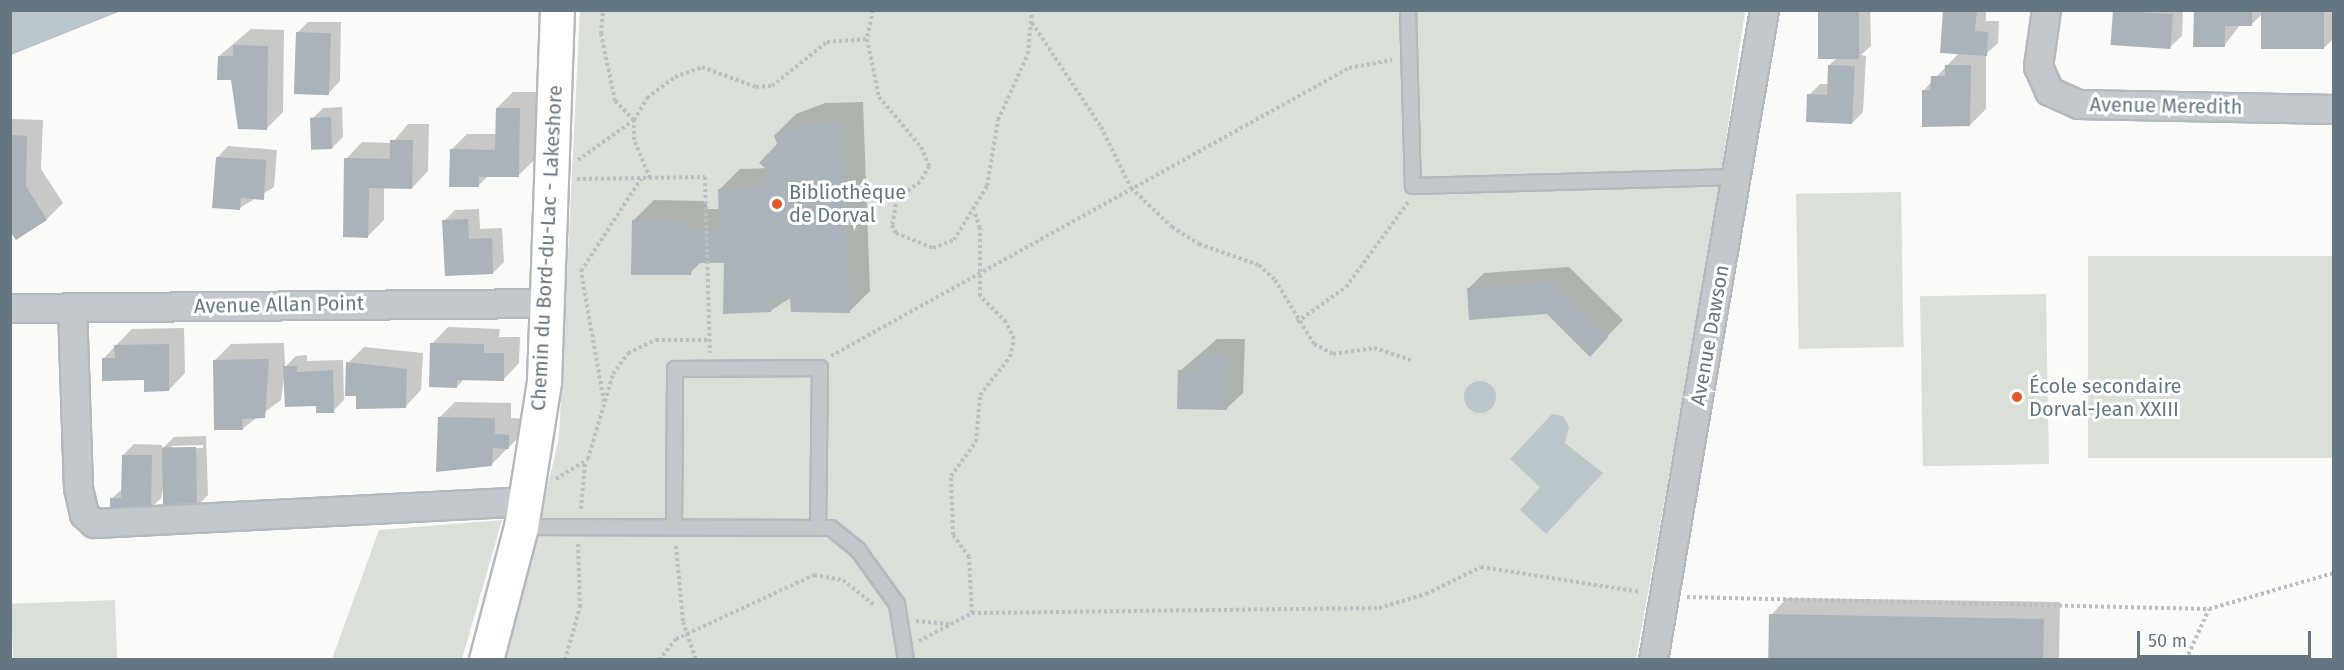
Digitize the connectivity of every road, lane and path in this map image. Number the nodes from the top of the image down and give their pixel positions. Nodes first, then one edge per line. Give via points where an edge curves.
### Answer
1 (557, 10) edge
2 (603, 10) edge
3 (873, 10) edge
4 (1032, 10) edge
5 (1408, 10) edge
6 (1764, 10) edge
7 (2046, 10) edge
8 (1032, 22) junction
9 (867, 39) junction
10 (1409, 58) junction
11 (2334, 109) edge
12 (634, 120) junction
13 (1737, 177) junction
14 (642, 178) junction
15 (650, 178) junction
16 (552, 180) junction
17 (1413, 186) junction
18 (1131, 188) junction
19 (974, 211) junction
20 (978, 272) junction
21 (548, 303) junction
22 (72, 307) junction
23 (10, 308) edge
24 (1297, 322) junction
25 (710, 340) junction
26 (711, 354) dead end
27 (1411, 360) dead end
28 (819, 368) junction
29 (604, 404) junction
30 (585, 462) junction
31 (524, 514) junction
32 (674, 525) junction
33 (577, 526) junction
34 (818, 528) junction
35 (2334, 573) edge
36 (1666, 596) junction
37 (2209, 609) junction
38 (882, 611) dead end
39 (972, 613) junction
40 (912, 620) dead end
41 (951, 624) junction
42 (687, 634) junction
43 (906, 654) edge
44 (486, 660) edge
45 (565, 660) edge
46 (659, 660) edge
47 (696, 660) edge
48 (1653, 660) edge
49 (2186, 660) edge

1 - 16 street, Chemin du Bord-du-Lac - Lakeshore
2 - 12 path via 601,34 615,101
3 - 9 path
4 - 8 path
5 - 10 lane
6 - 13 street, Avenue Dawson
7 - 11 street, Avenue Meredith via 2038,66 2049,90 2078,104
8 - 18 path via 1101,128
8 - 19 path via 1028,54 998,120 994,166
9 - 12 path via 826,42 772,87 756,87 702,67 647,98
9 - 19 path via 879,97 921,147 929,166 893,206 896,233 933,248 946,247
10 - 17 lane
10 - 18 path via 1349,68
12 - 15 path via 634,140
12 - 16 path
13 - 17 lane
13 - 36 street, Avenue Dawson
14 - 15 path
14 - 16 path
14 - 29 path via 581,271 580,289
15 - 25 path via 705,177
16 - 21 street, Chemin du Bord-du-Lac - Lakeshore
17 - 24 path via 1408,205 1346,287
18 - 20 path
18 - 24 path via 1199,244 1259,265 1275,280
19 - 20 path via 980,228
20 - 28 path via 835,352
20 - 39 path via 980,296 1006,322 1014,339 1010,357 980,395 976,442 951,476 953,535 969,557
21 - 22 street, Avenue Allan Point
21 - 31 street, Chemin du Bord-du-Lac - Lakeshore via 544,381
22 - 23 street, Avenue Allan Point
22 - 31 street via 78,488 84,514 94,523
24 - 27 path via 1314,344 1333,354 1374,348
25 - 26 path
25 - 29 path via 656,340 628,353 613,374
28 - 32 lane via 675,369
28 - 34 lane
29 - 30 path via 596,445
30 - 31 path
30 - 33 path
31 - 33 lane
31 - 44 street, Chemin du Bord-du-Lac - Lakeshore
32 - 33 lane
32 - 34 lane
32 - 42 path
33 - 45 path via 582,584
34 - 43 lane via 831,528 858,550 897,604
35 - 37 path
36 - 37 path
36 - 39 path via 1481,567 1426,594 1379,608
36 - 48 street, Avenue Dawson
37 - 49 path
38 - 42 path via 843,580 814,575
39 - 41 path
40 - 41 path
41 - 43 path
42 - 46 path via 676,639
42 - 47 path

